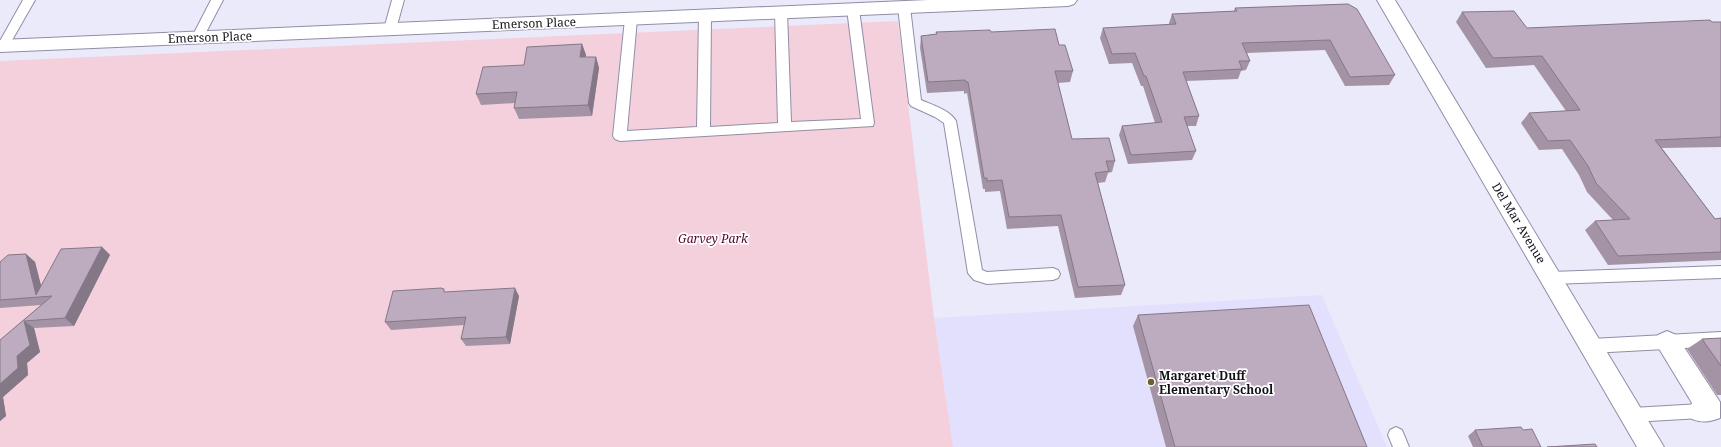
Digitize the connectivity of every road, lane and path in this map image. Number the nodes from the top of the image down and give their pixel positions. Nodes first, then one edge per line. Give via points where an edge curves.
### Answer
1 (29, 0) edge
2 (217, 0) edge
3 (398, 0) edge
4 (1068, 0) edge
5 (1386, 0) edge
6 (898, 5) edge
7 (853, 9) junction
8 (781, 12) junction
9 (705, 16) junction
10 (630, 19) junction
11 (390, 29) junction
12 (198, 37) junction
13 (1, 46) edge
14 (786, 127) junction
15 (703, 131) junction
16 (1721, 272) edge
17 (1053, 274) dead end
18 (1551, 278) junction
19 (1721, 339) edge
20 (1667, 342) junction
21 (1591, 346) junction
22 (1701, 411) joint
23 (1632, 415) junction
24 (1651, 447) edge

1 - 13 lane
2 - 12 lane
3 - 11 lane
4 - 6 street, Emerson Place
5 - 18 street, Del Mar Avenue
6 - 7 street, Emerson Place
6 - 17 lane via 915,103 950,121 975,273 987,278
7 - 8 street, Emerson Place
7 - 14 lane via 868,123
8 - 9 street, Emerson Place
8 - 14 lane
9 - 10 street, Emerson Place
9 - 15 lane
10 - 11 street, Emerson Place
10 - 15 lane via 620,136
11 - 12 street, Emerson Place
12 - 13 street, Emerson Place
14 - 15 lane
16 - 18 lane
18 - 21 street, Del Mar Avenue
19 - 20 lane
20 - 21 lane
20 - 22 street via 1711,410
21 - 23 street, Del Mar Avenue
22 - 23 lane
23 - 24 street, Del Mar Avenue

